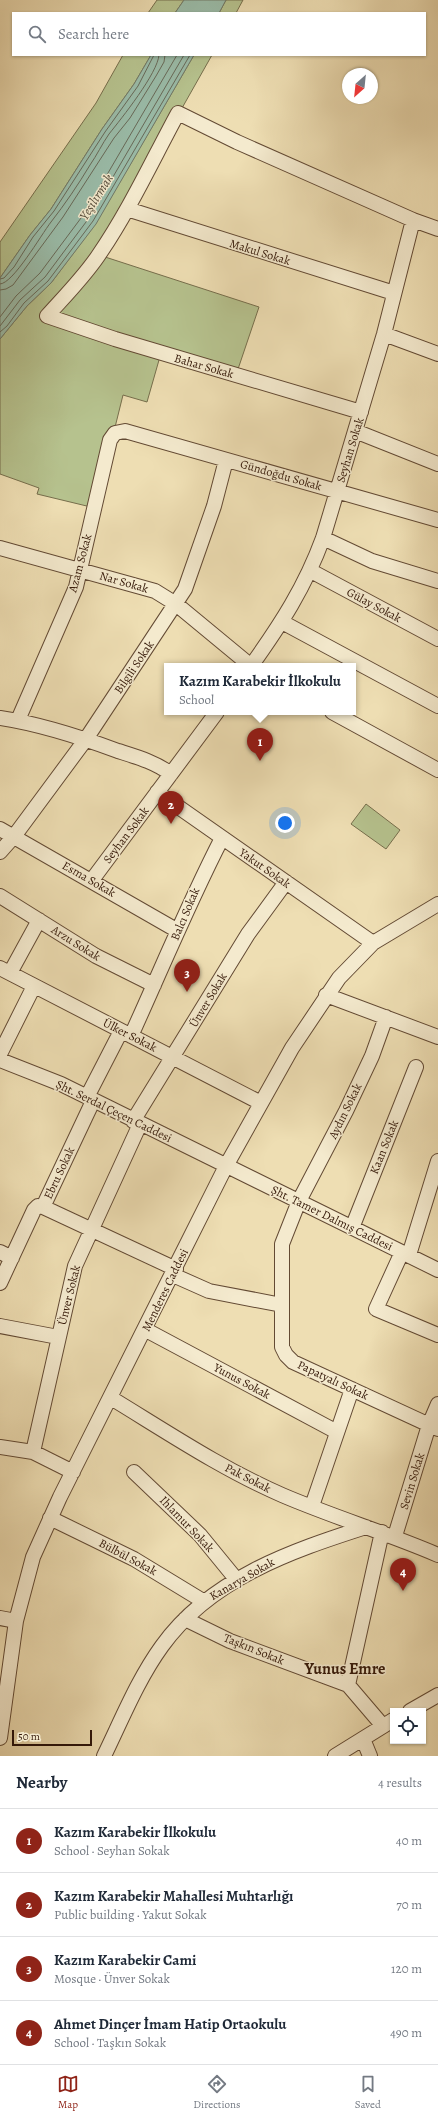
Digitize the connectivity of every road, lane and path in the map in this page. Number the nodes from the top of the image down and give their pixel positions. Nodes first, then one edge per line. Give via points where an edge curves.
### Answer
1 (128, 209) junction
2 (413, 220) junction
3 (438, 229) edge
4 (394, 293) junction
5 (384, 334) junction
6 (438, 354) edge
7 (361, 412) junction
8 (125, 431) joint
9 (356, 431) junction
10 (226, 460) junction
11 (438, 464) edge
12 (337, 491) junction
13 (438, 520) edge
14 (323, 538) junction
15 (0, 548) edge
16 (80, 570) junction
17 (311, 571) junction
18 (437, 576) edge
19 (176, 604) junction
20 (282, 622) junction
21 (438, 639) edge
22 (247, 663) edge
23 (253, 663) edge
24 (438, 706) edge
25 (215, 715) edge
26 (337, 715) edge
27 (0, 718) edge
28 (18, 720) junction
29 (86, 739) junction
30 (438, 770) edge
31 (171, 774) junction
32 (157, 792) junction
33 (0, 828) edge
34 (15, 836) junction
35 (222, 838) junction
36 (0, 852) edge
37 (92, 880) junction
38 (286, 882) junction
39 (0, 896) edge
40 (436, 908) edge
41 (39, 920) junction
42 (178, 931) junction
43 (373, 943) junction
44 (5, 971) edge
45 (154, 985) junction
46 (34, 986) junction
47 (326, 995) junction
48 (386, 1018) junction
49 (126, 1033) junction
50 (438, 1037) edge
51 (0, 1054) edge
52 (172, 1057) junction
53 (0, 1060) edge
54 (416, 1067) dead end
55 (90, 1099) junction
56 (261, 1103) junction
57 (137, 1123) junction
58 (438, 1161) edge
59 (226, 1166) junction
60 (435, 1183) edge
61 (298, 1201) junction
62 (43, 1207) junction
63 (352, 1228) junction
64 (92, 1230) junction
65 (406, 1253) junction
66 (6, 1255) edge
67 (438, 1270) edge
68 (175, 1272) junction
69 (0, 1283) edge
70 (282, 1305) junction
71 (0, 1326) edge
72 (146, 1330) junction
73 (438, 1335) edge
74 (58, 1337) junction
75 (352, 1389) junction
76 (111, 1398) junction
77 (438, 1404) edge
78 (433, 1427) edge
79 (337, 1432) junction
80 (0, 1446) edge
81 (33, 1452) junction
82 (73, 1472) junction
83 (134, 1472) dead end
84 (312, 1506) junction
85 (50, 1518) junction
86 (366, 1527) junction
87 (388, 1534) junction
88 (438, 1555) edge
89 (236, 1579) junction
90 (203, 1601) junction
91 (0, 1618) edge
92 (185, 1619) junction
93 (16, 1621) junction
94 (348, 1685) junction
95 (438, 1695) edge
96 (415, 1708) edge
97 (1, 1718) edge
98 (388, 1723) edge
99 (0, 1738) edge
100 (362, 1738) junction
101 (104, 1756) edge
102 (335, 1756) edge
103 (370, 1756) edge

1 - 2 street via 178,113
1 - 4 street, Makul Sokak
1 - 7 street, Bahar Sokak via 90,266 47,316 115,339
2 - 3 street
2 - 4 street, Seyhan Sokak
4 - 5 street, Seyhan Sokak
5 - 6 street
5 - 7 street, Seyhan Sokak
7 - 9 street, Seyhan Sokak
8 - 10 street, Gündoğdu Sokak
8 - 16 street, Azam Sokak via 115,433 110,440
9 - 11 street
9 - 12 street, Seyhan Sokak
10 - 12 street, Gündoğdu Sokak
10 - 19 street, Bilgili Sokak via 214,506 185,589
12 - 13 street, Gündoğdu Sokak
12 - 14 street, Seyhan Sokak
14 - 17 street, Seyhan Sokak
14 - 18 street via 372,561
15 - 16 street, Nar Sokak
16 - 19 street, Nar Sokak via 146,588
16 - 28 street, Azam Sokak via 76,587
17 - 20 street, Seyhan Sokak
17 - 21 street, Gülay Sokak
19 - 22 street, Nar Sokak
19 - 29 street, Bilgili Sokak
20 - 23 street, Seyhan Sokak
20 - 24 street
25 - 31 street, Seyhan Sokak
26 - 30 street
27 - 28 street
28 - 29 street
29 - 31 street via 159,765
29 - 34 street, Bilgili Sokak
31 - 32 street, Seyhan Sokak
32 - 35 street, Yakut Sokak
32 - 37 street, Seyhan Sokak
33 - 34 street, Esma Sokak
34 - 36 street, Bilgili Sokak
34 - 37 street, Esma Sokak
35 - 38 street, Yakut Sokak
35 - 42 street, Balcı Sokak via 191,898
37 - 42 street, Esma Sokak
38 - 43 street, Yakut Sokak
38 - 52 street, Ünver Sokak via 248,934
39 - 41 street, Arzu Sokak
40 - 43 street, Menderes Caddesi
41 - 44 street
41 - 45 street, Arzu Sokak via 96,956
42 - 45 street, Balcı Sokak
43 - 47 street, Menderes Caddesi
44 - 46 street, Ülker Sokak
45 - 49 street, Balcı Sokak
46 - 49 street, Ülker Sokak
46 - 51 street
47 - 48 street
47 - 56 street, Menderes Caddesi
48 - 50 street
48 - 61 street, Aydın Sokak via 372,1056 346,1111
49 - 52 street, Ülker Sokak
49 - 55 street, Ebru Sokak
52 - 56 street, Ülker Sokak
52 - 57 street, Ünver Sokak
53 - 55 street, Şht. Serdal Çeçen Caddesi
54 - 63 street, Kaan Sokak
55 - 57 street, Şht. Serdal Çeçen Caddesi
55 - 62 street, Ebru Sokak
56 - 59 street, Menderes Caddesi
57 - 59 street, Şht. Serdal Çeçen Caddesi
57 - 64 street, Ünver Sokak
58 - 60 street
59 - 61 street, Şht. Tamer Dalmış Caddesi
59 - 68 street, Menderes Caddesi
60 - 65 street
61 - 63 street, Şht. Tamer Dalmış Caddesi
61 - 70 street, Papatyalı Sokak via 282,1244
62 - 64 street
62 - 66 street, Ebru Sokak via 38,1206 34,1210
63 - 65 street, Şht. Tamer Dalmış Caddesi
64 - 68 street
64 - 74 street, Ünver Sokak via 75,1266
65 - 67 street, Şht. Tamer Dalmış Caddesi
65 - 73 street via 376,1309
66 - 69 street, Ebru Sokak
68 - 70 street via 210,1291
68 - 72 street, Menderes Caddesi
70 - 75 street, Papatyalı Sokak via 282,1347 289,1358
71 - 74 street
72 - 76 street, Menderes Caddesi
72 - 79 street, Yunus Sokak
74 - 81 street, Ünver Sokak
75 - 78 street, Papatyalı Sokak
75 - 79 street
76 - 82 street, Menderes Caddesi
76 - 84 street, Pak Sokak via 210,1458 282,1495
77 - 78 street, Sevin Sokak
78 - 87 street, Sevin Sokak
79 - 84 street
80 - 81 street
81 - 82 street
82 - 85 street, Menderes Caddesi
83 - 89 street, Ihlamur Sokak via 200,1535
84 - 86 street, Pak Sokak
85 - 90 street, Bülbül Sokak via 134,1560
85 - 93 street, Menderes Caddesi via 33,1557
86 - 87 street, Pak Sokak
86 - 89 street, Kanarya Sokak via 314,1543
87 - 88 street, Pak Sokak
87 - 94 street
89 - 90 street, Kanarya Sokak
90 - 92 street, Kanarya Sokak
91 - 93 street
92 - 94 street, Taşkın Sokak via 230,1641
92 - 101 street, Kanarya Sokak via 150,1664
93 - 97 street, Menderes Caddesi
94 - 98 street, Taşkın Sokak
95 - 96 street
97 - 99 street, Menderes Caddesi
98 - 100 street
100 - 102 street
100 - 103 street

